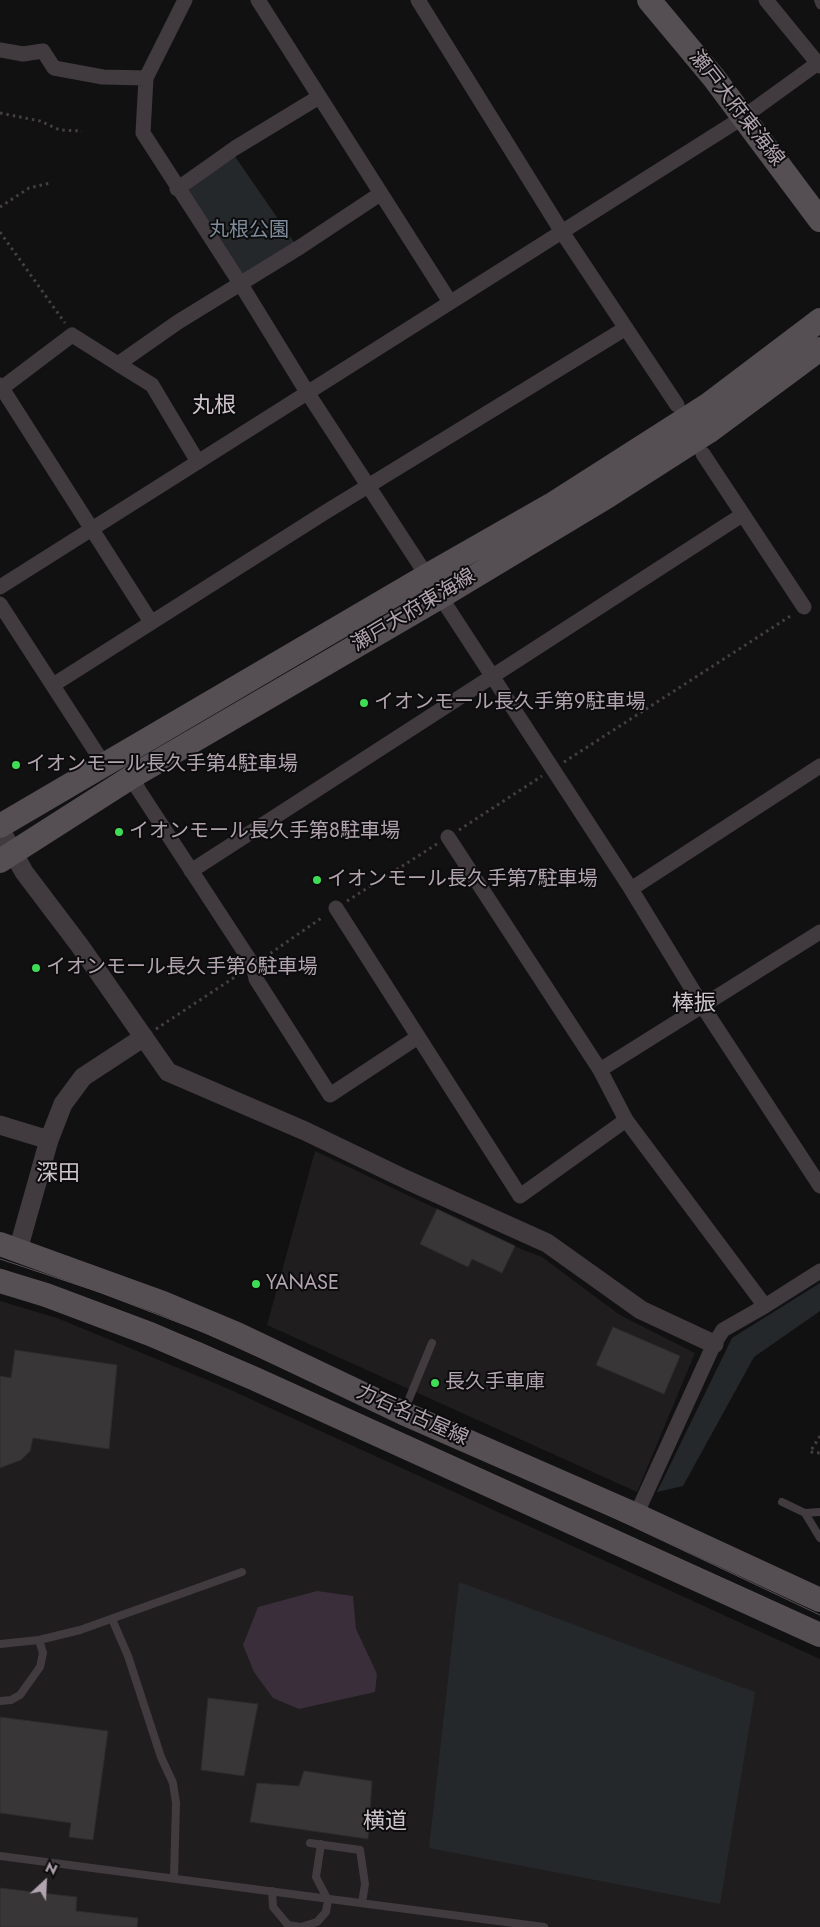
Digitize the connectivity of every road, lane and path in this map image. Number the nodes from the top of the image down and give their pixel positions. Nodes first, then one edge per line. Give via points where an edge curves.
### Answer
1 (185, 0) edge
2 (258, 0) edge
3 (418, 0) edge
4 (649, 0) edge
5 (766, 0) edge
6 (818, 0) edge
7 (820, 5) edge
8 (0, 50) edge
9 (819, 65) edge
10 (146, 78) junction
11 (319, 97) junction
12 (0, 112) edge
13 (742, 118) junction
14 (82, 130) dead end
15 (50, 183) dead end
16 (177, 189) junction
17 (380, 194) junction
18 (0, 207) edge
19 (820, 220) edge
20 (0, 232) edge
21 (562, 232) junction
22 (240, 283) junction
23 (450, 302) junction
24 (820, 320) edge
25 (626, 328) junction
26 (72, 335) junction
27 (820, 349) edge
28 (118, 364) junction
29 (1, 386) edge
30 (307, 392) junction
31 (677, 405) dead end
32 (703, 454) dead end
33 (198, 462) junction
34 (368, 486) junction
35 (742, 516) junction
36 (93, 528) junction
37 (428, 575) junction
38 (0, 587) edge
39 (442, 596) junction
40 (0, 604) edge
41 (804, 608) joint
42 (151, 622) junction
43 (491, 677) junction
44 (53, 685) junction
45 (105, 766) junction
46 (820, 766) edge
47 (553, 769) junction
48 (133, 776) junction
49 (0, 828) edge
50 (448, 837) junction
51 (6, 857) edge
52 (191, 871) junction
53 (631, 889) junction
54 (336, 908) junction
55 (820, 932) edge
56 (253, 965) junction
57 (703, 1007) junction
58 (144, 1037) junction
59 (418, 1037) junction
60 (600, 1070) junction
61 (626, 1120) junction
62 (0, 1125) edge
63 (49, 1140) junction
64 (820, 1186) edge
65 (9, 1247) edge
66 (820, 1271) edge
67 (0, 1281) edge
68 (765, 1306) junction
69 (432, 1343) dead end
70 (714, 1344) junction
71 (403, 1413) junction
72 (820, 1436) edge
73 (820, 1453) edge
74 (782, 1502) dead end
75 (820, 1512) edge
76 (805, 1514) junction
77 (636, 1515) junction
78 (820, 1538) edge
79 (242, 1572) dead end
80 (820, 1600) edge
81 (112, 1619) junction
82 (820, 1635) edge
83 (40, 1640) junction
84 (0, 1644) edge
85 (0, 1701) edge
86 (310, 1843) dead end
87 (321, 1844) junction
88 (0, 1856) edge
89 (174, 1878) junction
90 (272, 1891) junction
91 (328, 1900) junction
92 (362, 1903) junction
93 (526, 1926) edge
94 (544, 1927) edge

1 - 10 street
2 - 11 street
3 - 21 street
4 - 13 main road, 瀬戸大府東海線 via 714,78
5 - 9 street
6 - 7 lane
8 - 10 street via 23,54 43,51 54,68 103,77
9 - 13 street
10 - 16 street via 143,133
11 - 16 street via 235,148
11 - 17 street
12 - 14 path via 40,121 60,130
13 - 19 main road, 瀬戸大府東海線
13 - 21 street
15 - 18 path via 29,188
16 - 22 street
17 - 22 street
17 - 23 street
20 - 26 path
21 - 23 street
21 - 25 street
22 - 28 street
22 - 30 street
23 - 30 street
24 - 37 main road, 瀬戸大府東海線 via 709,404 551,505
25 - 31 street
25 - 34 street
26 - 28 street
26 - 29 street
27 - 39 main road, 瀬戸大府東海線 via 708,432
28 - 33 street via 152,385
29 - 36 street
30 - 33 street
30 - 34 street
32 - 35 street
33 - 36 street
34 - 37 street
34 - 42 street
35 - 41 street
35 - 43 street
36 - 38 street
36 - 42 street
37 - 39 street
37 - 45 main road, 瀬戸大府東海線
39 - 43 street
39 - 48 main road, 瀬戸大府東海線
40 - 44 street
41 - 47 path
42 - 44 street
43 - 47 street
43 - 52 street
44 - 45 street
45 - 49 main road, 瀬戸大府東海線
46 - 53 street
47 - 50 path
47 - 53 street
48 - 51 main road, 瀬戸大府東海線
48 - 52 street via 138,789
49 - 51 street
50 - 54 path
50 - 60 street
51 - 58 street via 24,872
52 - 56 street
53 - 57 street
54 - 56 path
54 - 59 street
55 - 57 street
56 - 58 path
56 - 59 street via 256,978 330,1095
57 - 60 street
57 - 64 street
58 - 63 street via 83,1078 62,1104
58 - 70 street via 168,1072 305,1131 547,1243 641,1310
59 - 61 street via 520,1196
60 - 61 street
61 - 68 street
62 - 63 street
63 - 65 street
65 - 71 main road, 力石名古屋線 via 171,1306
66 - 68 street
67 - 82 main road, 力石名古屋線 via 150,1334 252,1378
68 - 70 street via 723,1330
69 - 71 lane
70 - 77 street
71 - 77 main road, 力石名古屋線
72 - 73 path via 810,1452
74 - 76 lane
75 - 76 lane
76 - 78 lane
77 - 80 main road, 力石名古屋線
79 - 81 lane
81 - 83 lane
81 - 89 lane via 173,1783 176,1811
83 - 84 lane
83 - 85 lane via 43,1653 40,1667 20,1695
86 - 87 lane
87 - 91 lane via 316,1877
87 - 92 lane via 360,1850 364,1884
88 - 89 lane
89 - 90 lane
90 - 91 lane
90 - 91 lane via 273,1907 288,1925 301,1927 317,1922 326,1912
91 - 92 lane
92 - 93 lane
93 - 94 lane

